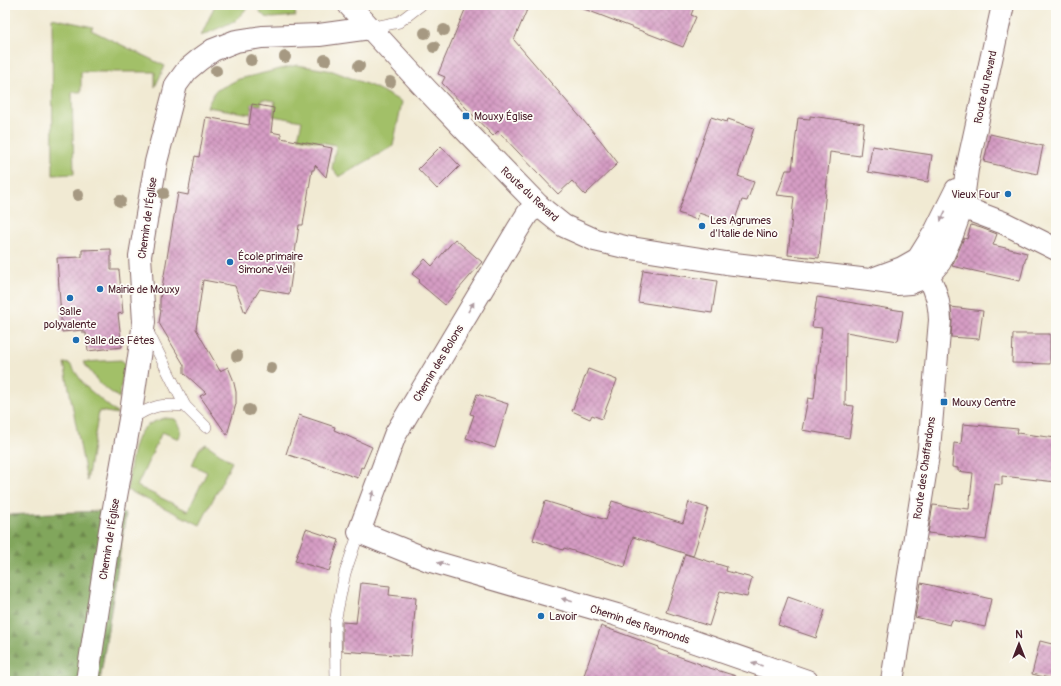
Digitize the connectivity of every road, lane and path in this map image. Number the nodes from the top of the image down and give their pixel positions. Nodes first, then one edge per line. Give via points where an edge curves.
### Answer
1 (349, 5) edge
2 (421, 5) edge
3 (1003, 5) edge
4 (370, 28) junction
5 (967, 169) junction
6 (539, 206) junction
7 (962, 207) junction
8 (1056, 249) edge
9 (923, 267) junction
10 (144, 322) junction
11 (185, 406) junction
12 (130, 419) junction
13 (206, 427) dead end
14 (359, 532) junction
15 (87, 681) edge
16 (336, 681) edge
17 (807, 681) edge
18 (892, 681) edge

1 - 4 street, Route du Revard
2 - 4 lane via 399,22
3 - 5 street, Route du Revard
4 - 6 street, Route du Revard via 426,90
4 - 10 street, Chemin de l'Église via 319,35 262,37 236,41 213,50 187,70 176,86 156,162 140,256
5 - 7 street, Route du Revard
5 -> 9 street, Route du Revard via 936,230
6 - 9 street, Route du Revard via 564,226 595,240 625,247 726,263 897,284 910,283
14 -> 6 street, Chemin des Bolons via 395,435 528,213
7 - 8 street
7 - 9 street, Route du Revard via 940,262
9 - 18 street, Route des Chaffardons via 939,304 940,320 929,442
10 - 11 lane
10 - 12 street, Chemin de l'Église
11 - 12 lane via 164,404 145,410
11 - 13 lane
12 - 15 street, Chemin de l'Église
14 - 16 lane via 344,573 335,622
17 -> 14 street, Chemin des Raymonds via 617,615 430,561

